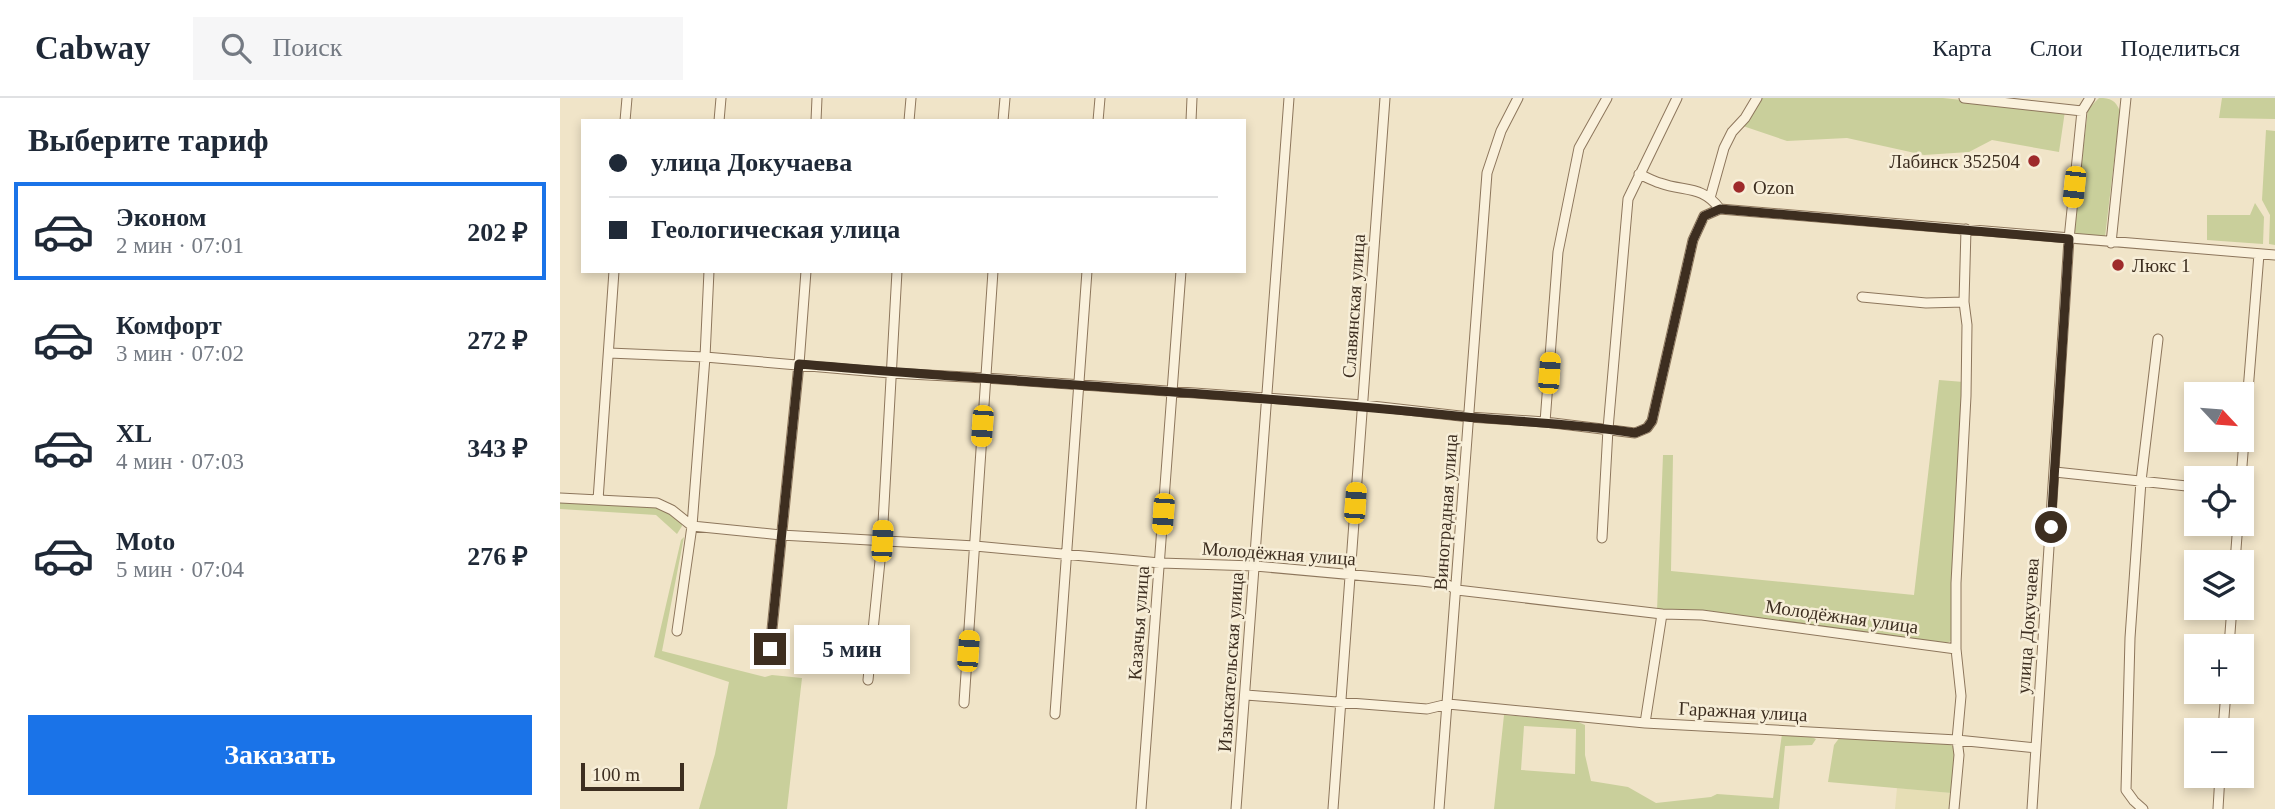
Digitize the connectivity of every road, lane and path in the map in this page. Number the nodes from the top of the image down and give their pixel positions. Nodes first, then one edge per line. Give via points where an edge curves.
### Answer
1 (626, 98) edge
2 (721, 98) edge
3 (817, 98) edge
4 (911, 98) edge
5 (1005, 98) edge
6 (1100, 98) edge
7 (1192, 98) edge
8 (1289, 98) edge
9 (1385, 98) edge
10 (1518, 98) edge
11 (1607, 98) edge
12 (1677, 98) edge
13 (1757, 98) edge
14 (1964, 98) edge
15 (2090, 98) edge
16 (2126, 98) edge
17 (2082, 111) junction
18 (625, 119) edge
19 (719, 119) edge
20 (816, 119) edge
21 (909, 119) edge
22 (1003, 119) edge
23 (1098, 119) edge
24 (1191, 119) edge
25 (1639, 174) junction
26 (1710, 198) junction
27 (1720, 209) junction
28 (1966, 229) junction
29 (2069, 239) junction
30 (2111, 243) junction
31 (2259, 254) junction
32 (2275, 255) edge
33 (614, 273) edge
34 (709, 273) edge
35 (806, 273) edge
36 (897, 273) edge
37 (993, 273) edge
38 (1087, 273) edge
39 (1181, 273) edge
40 (1862, 297) dead end
41 (1964, 302) junction
42 (2158, 339) dead end
43 (608, 353) junction
44 (705, 357) junction
45 (799, 364) junction
46 (890, 373) junction
47 (985, 378) junction
48 (1079, 384) junction
49 (1172, 393) junction
50 (1267, 399) junction
51 (1363, 405) junction
52 (1469, 417) junction
53 (1545, 422) junction
54 (1608, 429) junction
55 (2242, 466) edge
56 (2055, 472) junction
57 (2141, 481) junction
58 (2184, 486) edge
59 (560, 498) edge
60 (598, 500) junction
61 (692, 526) junction
62 (781, 535) junction
63 (1602, 538) dead end
64 (882, 541) junction
65 (975, 546) junction
66 (1066, 555) junction
67 (1160, 563) junction
68 (1255, 566) junction
69 (1350, 575) junction
70 (1457, 590) junction
71 (1662, 614) junction
72 (677, 631) dead end
73 (770, 649) dead end
74 (1956, 649) junction
75 (868, 680) dead end
76 (1246, 695) junction
77 (1341, 701) junction
78 (964, 703) dead end
79 (1448, 704) junction
80 (1055, 714) dead end
81 (1645, 723) junction
82 (1957, 740) junction
83 (2036, 748) junction
84 (2219, 788) edge
85 (1141, 809) edge
86 (1236, 809) edge
87 (1333, 809) edge
88 (1439, 809) edge
89 (1954, 809) edge
90 (2032, 809) edge
91 (2143, 809) edge
92 (2218, 809) edge

1 - 18 street
2 - 19 street
3 - 20 street
4 - 21 street
5 - 22 street
6 - 23 street
7 - 24 street
8 - 50 street, Изыскательская улица
9 - 51 street, Славянская улица
10 - 52 street, Виноградная улица via 1487,173
11 - 53 street via 1579,148 1558,252
12 - 25 street
13 - 26 street via 1724,148
14 - 17 street
15 - 17 street
16 - 30 street
17 - 29 street, улица Докучаева
25 - 26 street
25 - 54 street via 1628,199
26 - 27 street
27 - 28 street
27 - 54 street via 1704,216 1693,240 1652,421 1635,433
28 - 29 street
28 - 41 street
29 - 30 street
29 - 56 street, улица Докучаева
30 - 31 street
31 - 32 street
31 - 55 street
33 - 43 street
34 - 44 street
35 - 45 street
36 - 46 street
37 - 47 street
38 - 48 street
39 - 49 street, Казачья улица
40 - 41 street
41 - 74 street via 1966,396
42 - 57 street
43 - 44 street
43 - 60 street
44 - 45 street
44 - 61 street
45 - 46 street
45 - 62 street
46 - 47 street
46 - 64 street
47 - 48 street
47 - 65 street
48 - 49 street
48 - 66 street
49 - 50 street
49 - 67 street, Казачья улица
50 - 51 street
50 - 68 street, Изыскательская улица
51 - 52 street
51 - 69 street, Славянская улица
52 - 53 street
52 - 70 street, Виноградная улица
53 - 54 street
54 - 63 street
56 - 57 street
56 - 83 street, улица Докучаева
57 - 58 street
57 - 91 street via 2126,790
59 - 60 street, Молодёжная улица
60 - 61 street, Молодёжная улица via 657,503
61 - 62 street, Молодёжная улица
61 - 72 street
62 - 64 street, Молодёжная улица
62 - 73 street
64 - 65 street, Молодёжная улица
64 - 75 street
65 - 66 street, Молодёжная улица
65 - 78 street
66 - 67 street, Молодёжная улица
66 - 80 street
67 - 68 street, Молодёжная улица
67 - 85 street, Казачья улица
68 - 69 street, Молодёжная улица
68 - 76 street, Изыскательская улица
69 - 70 street, Молодёжная улица via 1446,584
69 - 77 street, Славянская улица
70 - 71 street, Молодёжная улица
70 - 79 street, Виноградная улица
71 - 74 street, Молодёжная улица via 1702,615
71 - 81 street
74 - 82 street via 1961,696
76 - 77 street, Гаражная улица
76 - 86 street, Изыскательская улица
77 - 79 street, Гаражная улица via 1427,709
77 - 87 street, Славянская улица
79 - 81 street, Гаражная улица
79 - 88 street, Виноградная улица
81 - 82 street, Гаражная улица
82 - 83 street, Гаражная улица
82 - 89 street
83 - 90 street, улица Докучаева
84 - 92 street

